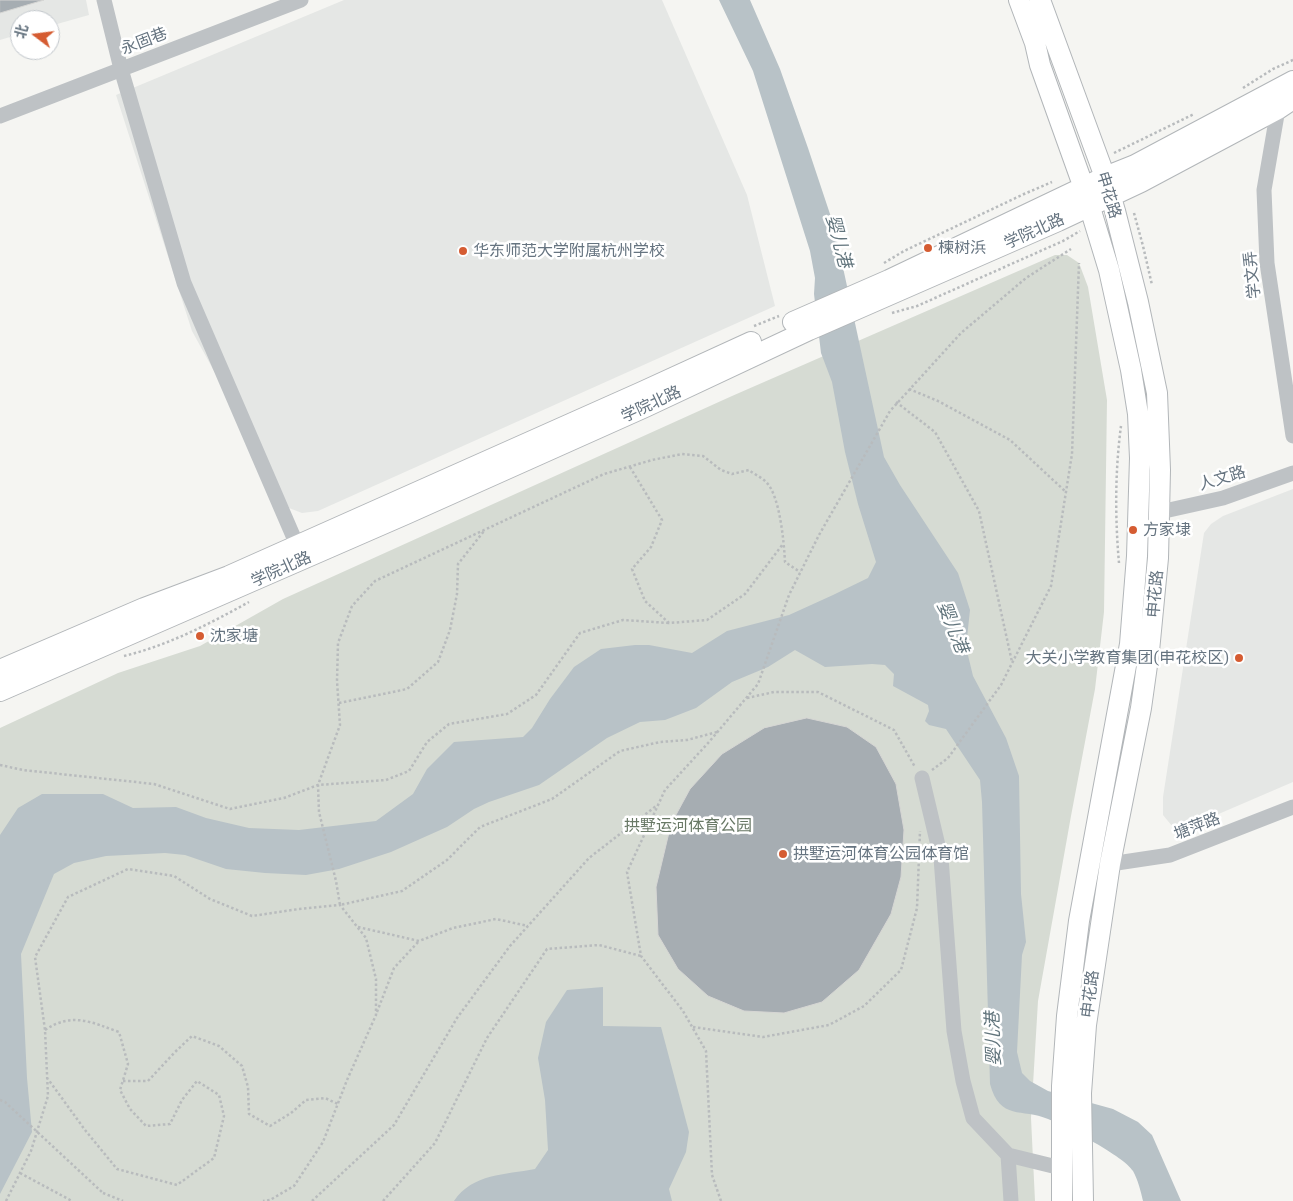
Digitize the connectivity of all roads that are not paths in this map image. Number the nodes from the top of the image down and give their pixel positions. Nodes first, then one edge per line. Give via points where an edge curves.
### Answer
1 (104, 0) edge
2 (301, 0) edge
3 (1019, 0) edge
4 (1040, 0) edge
5 (121, 69) junction
6 (1293, 81) edge
7 (1286, 104) edge
8 (0, 116) edge
9 (1108, 187) junction
10 (1087, 197) junction
11 (806, 324) junction
12 (1293, 436) edge
13 (1293, 473) edge
14 (1160, 512) junction
15 (297, 546) junction
16 (0, 670) edge
17 (0, 692) edge
18 (922, 778) road end
19 (1293, 807) edge
20 (1110, 864) junction
21 (1008, 1155) junction
22 (1061, 1160) junction
23 (1012, 1201) edge
24 (1062, 1201) edge
25 (1083, 1201) edge

1 - 5 street
2 - 5 street, 永固巷
3 - 10 main road, 申花路
4 - 9 main road, 申花路
5 - 8 street, 永固巷
5 - 15 street via 184,283
6 - 9 main road, 学院北路 via 1135,165
7 - 9 main road, 学院北路 via 1141,182
7 - 12 street, 学文弄 via 1264,190 1267,263
9 - 10 main road, 学院北路
9 - 14 main road, 申花路 via 1138,302 1157,393
10 - 11 main road, 学院北路 via 889,280
10 - 11 main road, 学院北路 via 862,308
10 - 22 main road, 申花路 via 1109,270 1131,370 1138,414 1139,512 1130,644 1079,921 1063,1050
11 - 15 main road, 学院北路 via 642,392
11 - 17 main road, 学院北路 via 636,411
13 - 14 street, 人文路 via 1222,498
14 - 20 main road, 申花路 via 1141,708
15 - 16 main road, 学院北路
18 - 21 street via 941,858 954,1031 963,1081 973,1118
19 - 20 street, 塘萍路 via 1170,855
20 - 25 main road, 申花路 via 1087,1016 1081,1093
21 - 22 street
21 - 23 street
22 - 24 main road, 申花路

